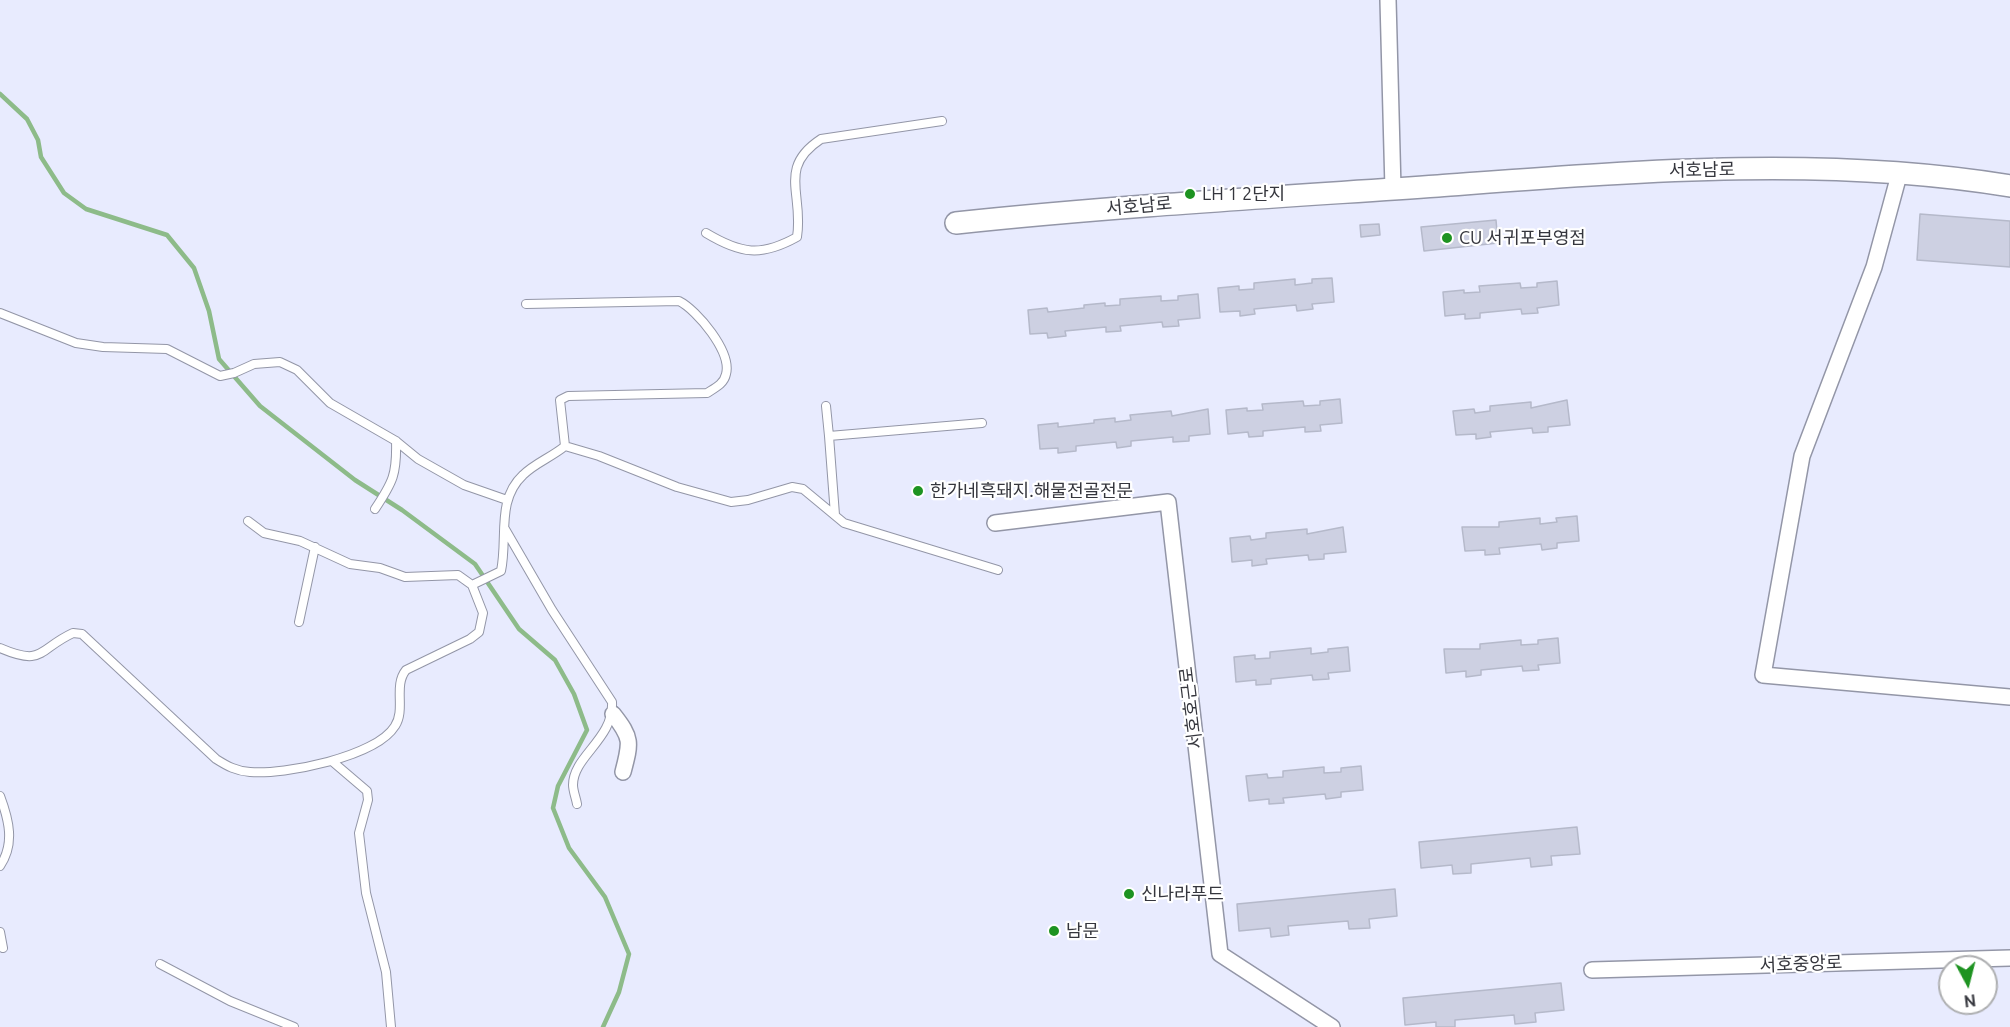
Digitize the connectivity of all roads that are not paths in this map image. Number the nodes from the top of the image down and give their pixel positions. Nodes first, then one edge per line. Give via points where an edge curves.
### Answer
1 (1388, 0) edge
2 (942, 121) dead end
3 (1899, 175) junction
4 (2010, 186) edge
5 (1393, 189) junction
6 (956, 223) dead end
7 (706, 233) dead end
8 (526, 304) dead end
9 (0, 314) edge
10 (826, 406) dead end
11 (982, 423) dead end
12 (829, 436) junction
13 (396, 441) junction
14 (565, 446) junction
15 (507, 500) junction
16 (375, 509) dead end
17 (835, 515) junction
18 (248, 521) dead end
19 (994, 523) dead end
20 (504, 528) junction
21 (315, 547) junction
22 (998, 570) dead end
23 (474, 585) junction
24 (299, 622) dead end
25 (0, 648) edge
26 (2010, 697) edge
27 (613, 714) junction
28 (333, 762) junction
29 (623, 772) dead end
30 (0, 796) edge
31 (577, 804) dead end
32 (0, 866) edge
33 (0, 932) edge
34 (3, 948) dead end
35 (2010, 958) edge
36 (160, 964) dead end
37 (1592, 970) dead end
38 (294, 1027) edge
39 (391, 1027) edge
40 (1332, 1027) edge

1 - 5 street
2 - 7 lane via 821,139 805,150 795,172 797,237 775,249 748,251 728,246
3 - 4 main road, 서호남로
3 - 5 main road, 서호남로 via 1814,170 1670,170
3 - 26 street via 1874,267 1802,456 1763,675
5 - 6 main road, 서호남로 via 1194,201
8 - 14 lane via 679,301 696,312 724,355 726,375 707,393 568,396 560,400
9 - 13 lane via 76,343 167,349 220,376 254,364 280,362 297,370 330,403
10 - 12 lane
11 - 12 lane
12 - 17 lane
13 - 15 lane via 418,459 464,485
13 - 16 lane via 397,468
14 - 15 lane via 524,474
14 - 17 lane via 677,487 731,502 792,487 803,489
15 - 20 lane
17 - 22 lane via 857,529
18 - 21 lane via 264,533
19 - 40 street, 서호호근로 via 1168,502 1220,954
20 - 23 lane via 501,571
20 - 27 lane via 612,702
21 - 23 lane via 350,564 380,568 405,577 458,575
21 - 24 lane
23 - 28 lane via 483,613 479,632 406,670 400,677 399,718 394,728 384,738
25 - 28 lane via 21,657 33,657 68,635 82,634 232,770 279,771
27 - 29 street via 628,733 629,752
27 - 31 lane via 575,774
28 - 39 lane via 367,791 359,833 366,893 386,972
30 - 32 lane via 10,840 8,854
33 - 34 lane
35 - 37 street, 서호중앙로
36 - 38 lane via 230,1001

